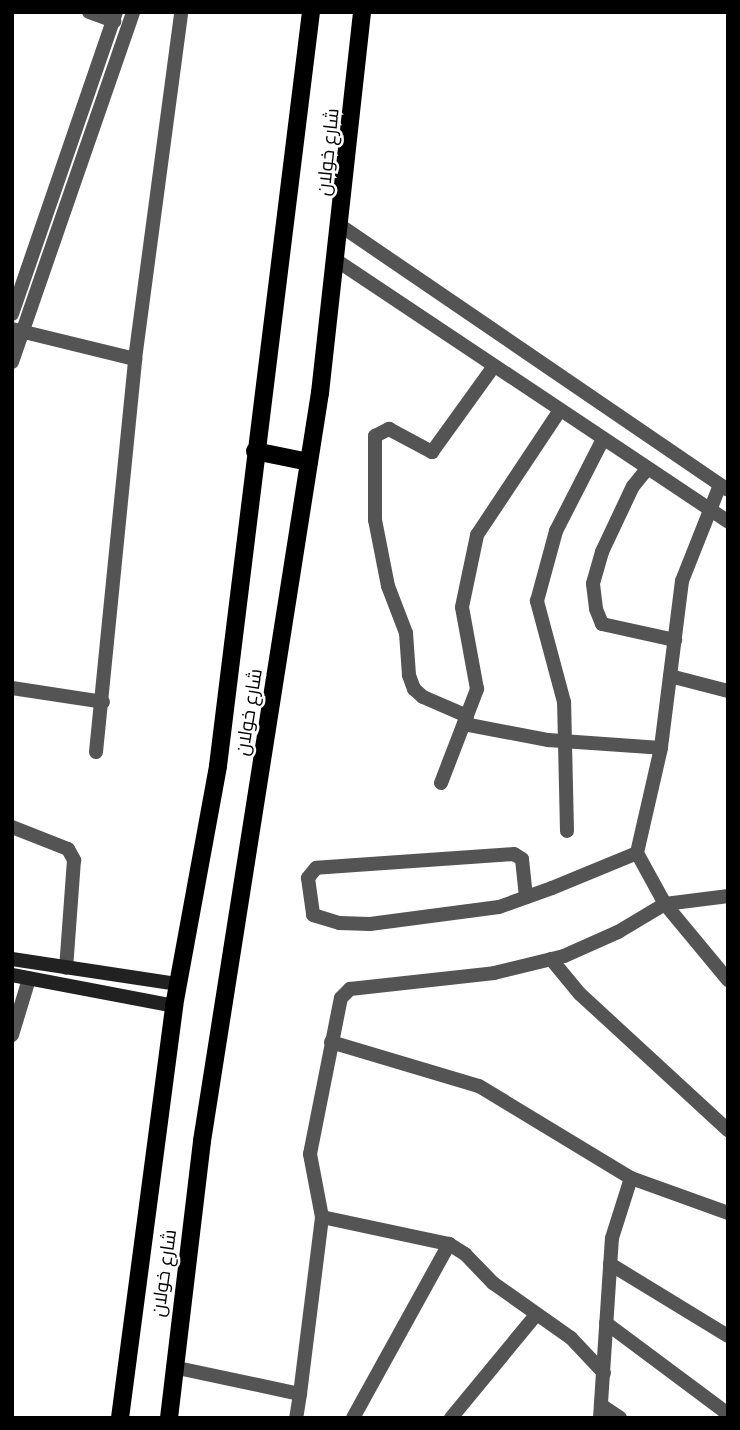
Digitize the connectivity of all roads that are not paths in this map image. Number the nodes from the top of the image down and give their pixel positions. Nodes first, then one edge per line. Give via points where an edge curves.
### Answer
1 (89, 12) edge
2 (133, 12) edge
3 (181, 12) edge
4 (310, 12) edge
5 (362, 12) edge
6 (115, 17) edge
7 (341, 226) junction
8 (337, 260) junction
9 (12, 314) edge
10 (17, 330) edge
11 (135, 359) junction
12 (12, 362) edge
13 (494, 366) junction
14 (560, 410) junction
15 (603, 439) junction
16 (255, 451) junction
17 (309, 462) junction
18 (647, 469) junction
19 (724, 487) edge
20 (709, 511) junction
21 (728, 522) edge
22 (675, 640) junction
23 (670, 676) junction
24 (12, 688) edge
25 (728, 691) edge
26 (103, 702) junction
27 (466, 720) junction
28 (568, 742) junction
29 (661, 748) junction
30 (96, 752) dead end
31 (441, 783) dead end
32 (12, 827) edge
33 (567, 831) dead end
34 (637, 853) junction
35 (728, 896) edge
36 (526, 897) junction
37 (665, 904) junction
38 (12, 959) edge
39 (551, 959) junction
40 (66, 968) junction
41 (12, 975) edge
42 (29, 979) junction
43 (728, 980) edge
44 (178, 985) junction
45 (174, 1006) junction
46 (12, 1035) edge
47 (331, 1042) junction
48 (728, 1130) edge
49 (631, 1178) junction
50 (727, 1212) edge
51 (322, 1217) junction
52 (449, 1244) junction
53 (610, 1264) junction
54 (536, 1315) junction
55 (606, 1323) junction
56 (728, 1336) edge
57 (173, 1367) junction
58 (604, 1373) junction
59 (300, 1394) junction
60 (601, 1412) edge
61 (728, 1414) edge
62 (120, 1418) edge
63 (169, 1418) edge
64 (296, 1418) edge
65 (353, 1418) edge
66 (451, 1418) edge
67 (620, 1418) edge

1 - 6 street
2 - 10 street
3 - 11 street
4 - 16 main road, شارع خولان
5 - 7 main road, شارع خولان
6 - 9 street
7 - 8 main road, شارع خولان
7 - 19 street
8 - 13 street
8 - 17 main road, شارع خولان
10 - 11 street
10 - 12 street
11 - 26 street
13 - 14 street
13 - 27 street via 432,452 389,429 375,436 375,520 388,586 406,633 409,675 423,697
14 - 15 street
14 - 27 street via 477,535 463,607 477,690
15 - 18 street
15 - 28 street via 555,531 537,601 560,677
16 - 17 main road
16 - 44 main road, شارع خولان via 218,766
17 - 57 main road, شارع خولان via 204,1128
18 - 20 street
18 - 22 street via 602,552 593,584 596,610 602,624
19 - 20 street
20 - 21 street
20 - 22 street via 682,581
22 - 23 street
23 - 25 street
23 - 29 street
24 - 26 street
26 - 30 street
27 - 28 street
27 - 31 street
28 - 29 street
28 - 33 street
29 - 34 street
32 - 40 street via 68,849 74,860
34 - 36 street
34 - 37 street
35 - 37 street
36 - 36 street via 499,907 440,916 339,923 313,915 308,878 316,868 514,854 522,859
37 - 39 street via 618,932
37 - 43 street
38 - 40 street
39 - 47 street via 494,973 350,989 341,998
39 - 48 street via 580,994
40 - 44 street
41 - 42 street
42 - 45 street
42 - 46 street
44 - 45 main road, شارع خولان
45 - 62 main road, شارع خولان
47 - 49 street via 479,1086
47 - 51 street via 310,1154
49 - 50 street
49 - 53 street via 611,1238
51 - 52 street
51 - 59 street
52 - 54 street
52 - 65 street
53 - 55 street
53 - 56 street
54 - 58 street via 572,1338
54 - 66 street
55 - 58 street
55 - 61 street
57 - 59 street
57 - 63 main road, شارع خولان
58 - 60 street
59 - 64 street
60 - 67 street

